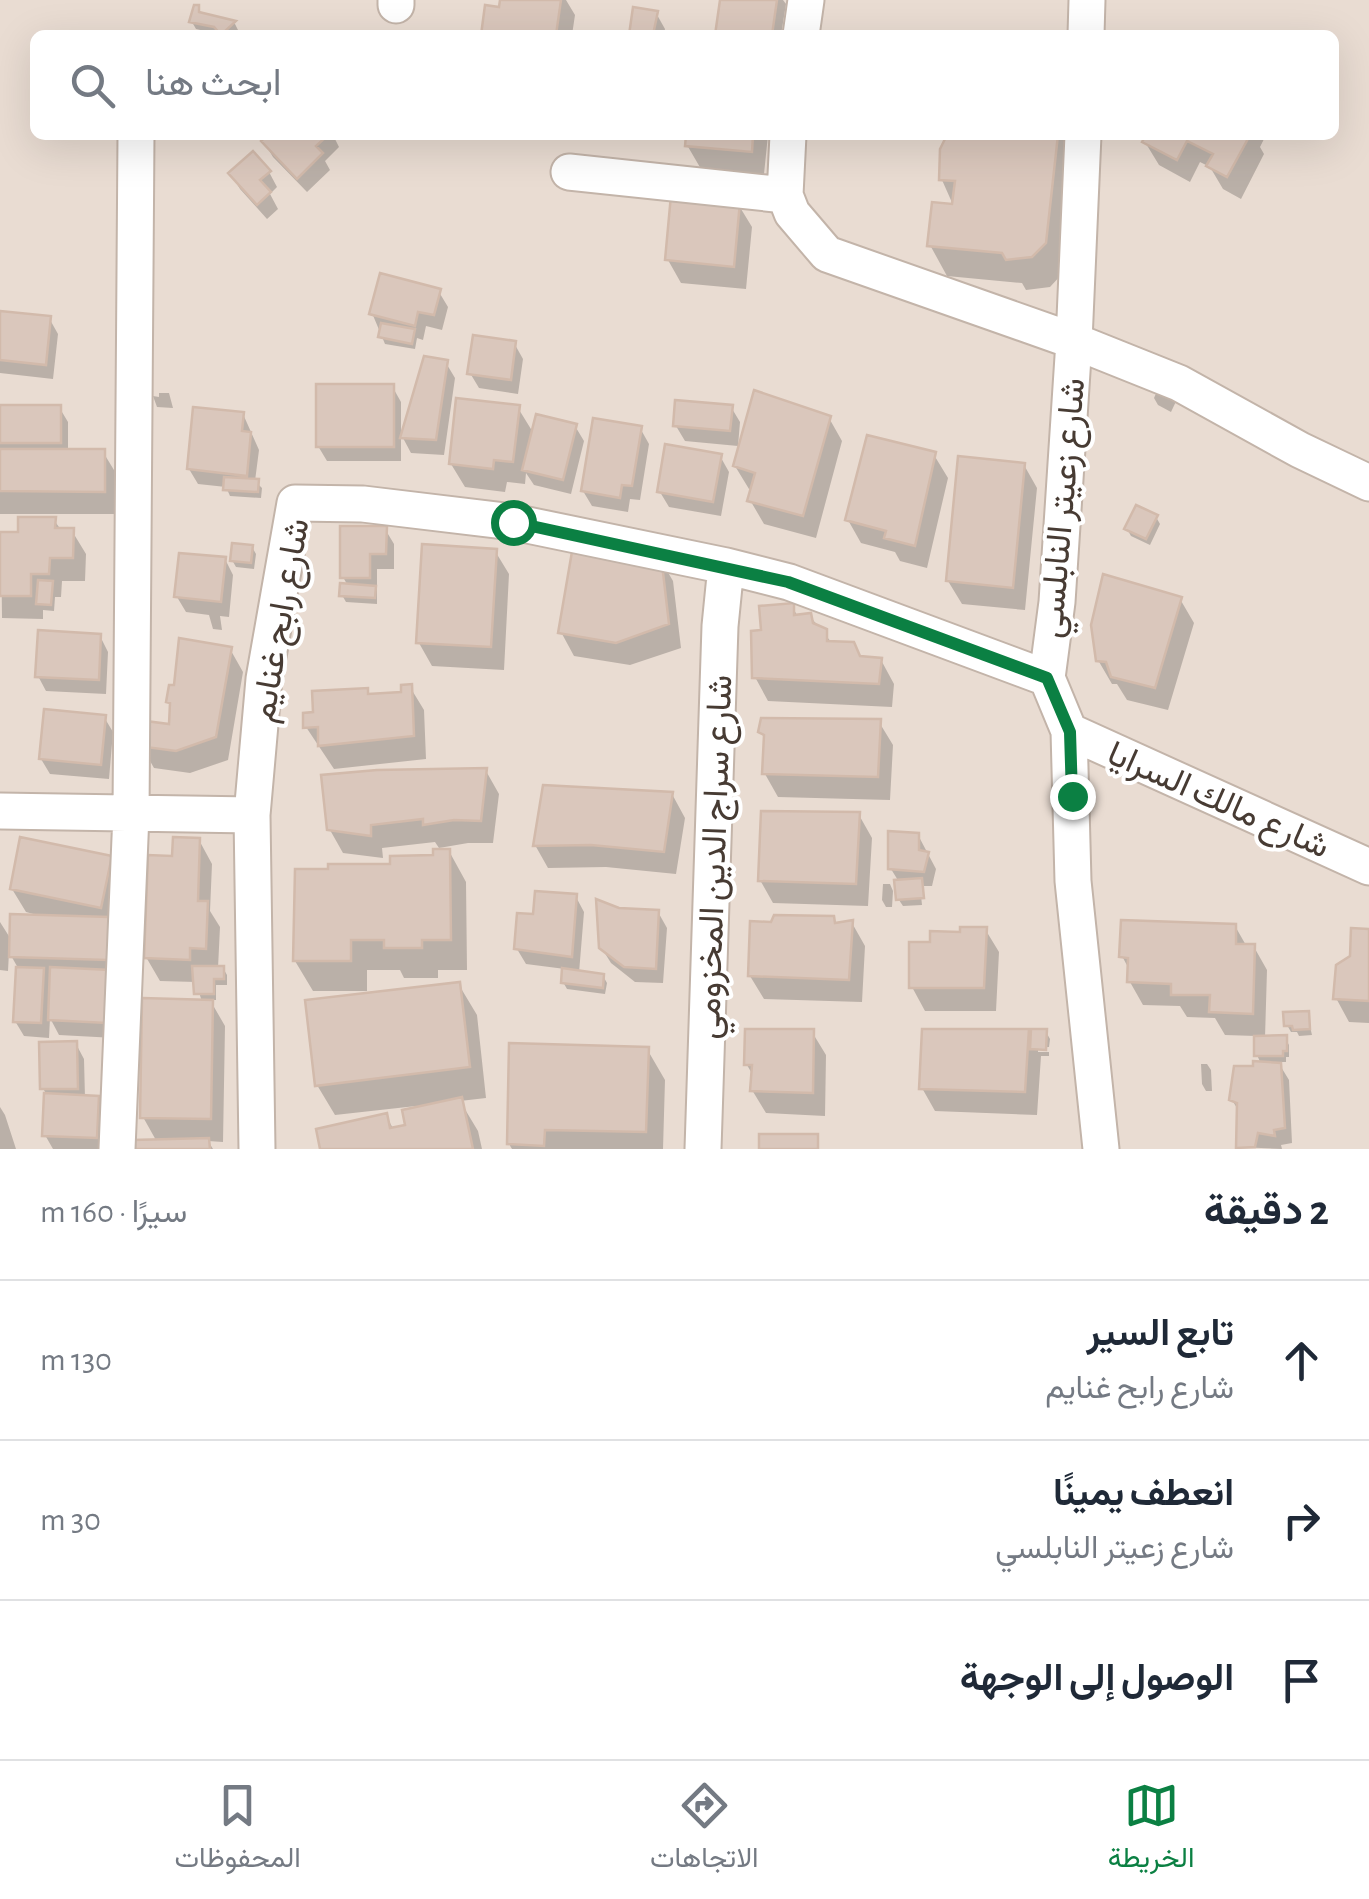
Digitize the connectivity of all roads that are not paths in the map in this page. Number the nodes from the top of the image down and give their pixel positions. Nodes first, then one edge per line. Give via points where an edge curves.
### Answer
1 (806, 0) edge
2 (1087, 0) edge
3 (802, 30) edge
4 (1086, 30) edge
5 (136, 140) edge
6 (788, 140) edge
7 (1083, 140) edge
8 (569, 172) dead end
9 (785, 195) junction
10 (1074, 341) junction
11 (1369, 483) edge
12 (726, 566) junction
13 (1047, 678) junction
14 (1070, 732) junction
15 (0, 812) edge
16 (131, 814) junction
17 (252, 815) junction
18 (1369, 866) edge
19 (116, 1149) edge
20 (256, 1149) edge
21 (703, 1149) edge
22 (1100, 1149) edge

1 - 3 street
2 - 4 street
5 - 16 street
6 - 9 street
7 - 10 street, شارع زعيتر النابلسي
8 - 9 street
9 - 10 street, شارع زعيتر النابلسي via 827,254
10 - 11 street, شارع زعيتر النابلسي via 1178,384
10 - 13 street, شارع زعيتر النابلسي
12 - 13 street, شارع رابح غنايم via 788,582
12 - 17 street, شارع رابح غنايم via 513,522 295,503 264,679
12 - 21 street, شارع سراج الدين المخزومي
13 - 14 street, شارع زعيتر النابلسي
14 - 18 street, شارع مالك السرايا
14 - 22 street, شارع زعيتر النابلسي via 1073,881
15 - 16 street
16 - 17 street
16 - 19 street
17 - 20 street, شارع رابح غنايم

